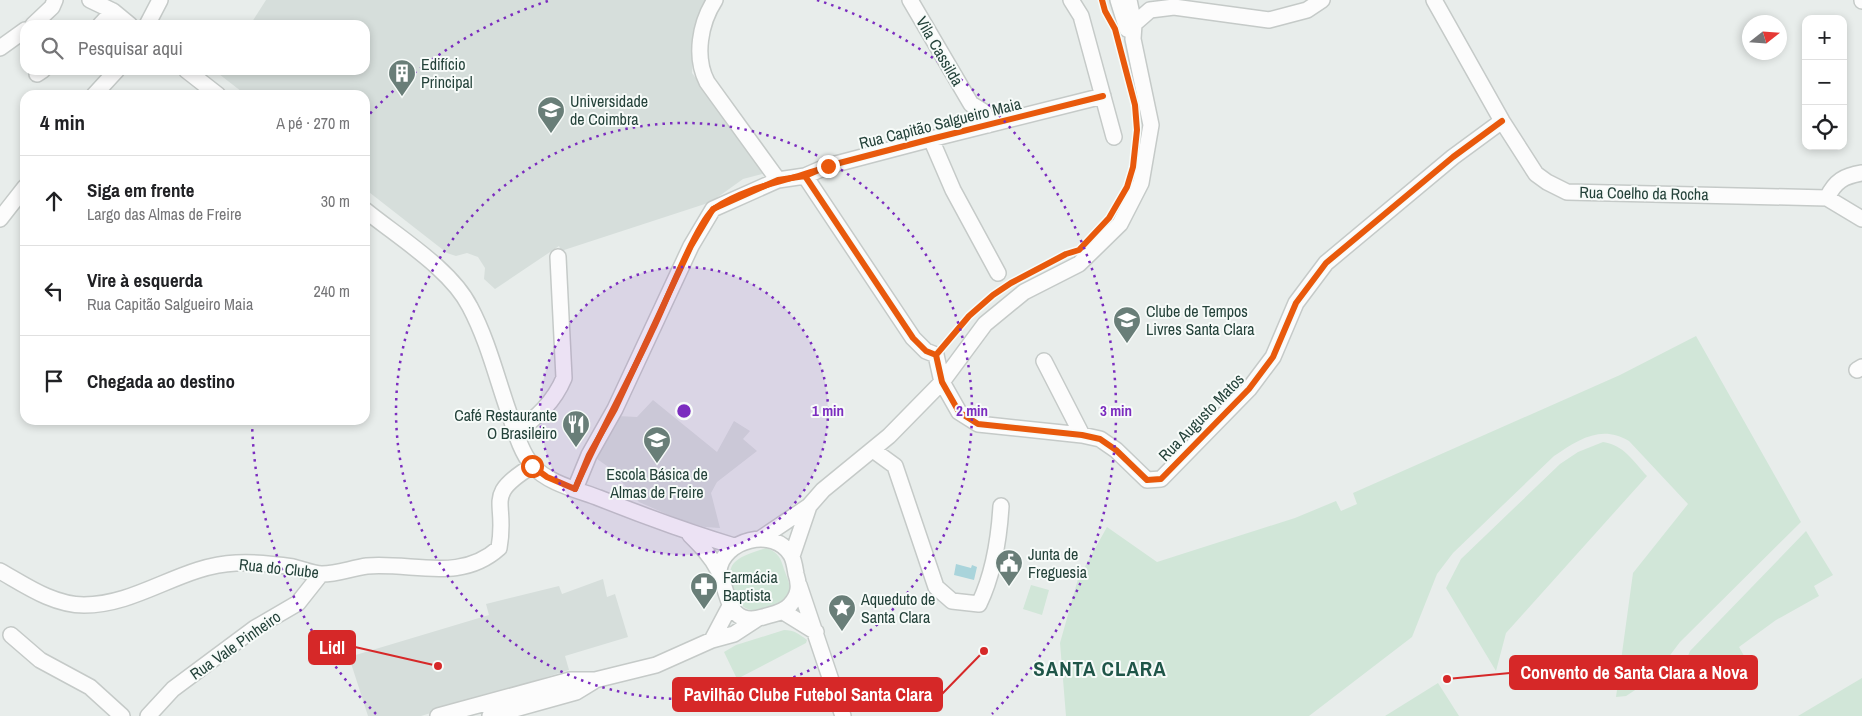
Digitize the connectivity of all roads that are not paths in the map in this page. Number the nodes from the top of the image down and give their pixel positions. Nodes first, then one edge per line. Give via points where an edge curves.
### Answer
1 (55, 0) edge
2 (90, 0) edge
3 (160, 0) edge
4 (715, 0) edge
5 (910, 0) edge
6 (1071, 0) edge
7 (1118, 0) edge
8 (1129, 0) edge
9 (1322, 0) edge
10 (1438, 4) edge
11 (113, 11) junction
12 (38, 20) edge
13 (105, 20) edge
14 (124, 20) edge
15 (150, 20) edge
16 (1134, 31) junction
17 (20, 34) edge
18 (0, 48) edge
19 (112, 75) edge
20 (193, 75) edge
21 (99, 90) edge
22 (212, 90) edge
23 (1103, 96) junction
24 (1502, 120) junction
25 (988, 125) junction
26 (1114, 137) dead end
27 (931, 139) junction
28 (1862, 173) edge
29 (805, 176) junction
30 (778, 180) junction
31 (20, 193) edge
32 (1827, 198) junction
33 (370, 214) edge
34 (0, 218) edge
35 (1862, 219) edge
36 (558, 257) dead end
37 (998, 273) dead end
38 (1044, 361) dead end
39 (942, 382) junction
40 (516, 433) junction
41 (1082, 434) junction
42 (873, 450) junction
43 (532, 466) junction
44 (575, 489) junction
45 (809, 506) junction
46 (1001, 506) dead end
47 (687, 532) junction
48 (760, 539) junction
49 (734, 546) junction
50 (792, 556) junction
51 (0, 571) edge
52 (719, 571) junction
53 (321, 574) junction
54 (799, 585) junction
55 (730, 606) junction
56 (782, 612) junction
57 (757, 619) junction
58 (816, 632) junction
59 (11, 635) dead end
60 (712, 640) junction
61 (525, 699) junction
62 (122, 716) edge
63 (148, 716) edge
64 (438, 716) edge
65 (490, 716) edge
66 (843, 716) edge

1 - 12 street
2 - 11 street
3 - 15 street
4 - 30 street via 707,13 703,30 701,71
5 - 25 street, Vila Cassilda via 971,104 984,112
6 - 23 street via 1081,16
7 - 16 street via 1125,26
8 - 16 street
9 - 16 street via 1306,10 1268,20 1174,7 1150,10
10 - 24 street, Rua Coelho da Rocha
11 - 13 street
11 - 14 street
16 - 39 street via 1151,125 1141,182 1120,224 1079,264 1024,292 985,324
17 - 18 street
19 - 21 street
20 - 22 street
23 - 25 street, Rua Capitão Salgueiro Maia
23 - 26 street
24 - 32 street, Rua Coelho da Rocha via 1536,174 1567,192
24 - 41 street, Rua Augusto Matos via 1460,150 1326,262 1296,303 1272,357 1249,389 1161,479 1147,480 1100,439
25 - 27 street, Rua Capitão Salgueiro Maia
27 - 29 street, Rua Capitão Salgueiro Maia via 828,166
27 - 37 street via 953,190
28 - 32 street via 1845,176 1833,185
29 - 30 street, Rua Capitão Salgueiro Maia
29 - 39 street, Rua Augusto Matos via 913,338 926,351 936,355
30 - 44 street, Rua Capitão Salgueiro Maia via 713,209 691,246
31 - 34 street
32 - 35 street, Rua Coelho da Rocha
33 - 40 street via 433,264 469,305 481,330
36 - 40 street via 564,378 557,395
38 - 41 street
39 - 41 street, Rua Augusto Matos via 959,412 978,424
39 - 42 street
40 - 43 street
42 - 45 street via 823,490
42 - 46 street via 895,466 936,587 952,600 979,604 988,586 1000,533
43 - 44 street via 547,477
43 - 53 street, Rua do Clube via 512,479 500,494 499,548 481,561 439,570 368,566
44 - 47 street
45 - 48 street
45 - 50 street
47 - 49 street
47 - 52 street via 706,551
48 - 49 street
48 - 50 street via 777,542
49 - 52 street via 722,559
50 - 54 street
51 - 53 street, Rua do Clube via 56,600 81,605 108,604 213,565 259,563
52 - 55 street
53 - 63 street, Rua Vale Pinheiro via 298,603 255,628 173,689
54 - 56 street via 794,599
54 - 58 street
55 - 57 street via 739,616
55 - 60 street
56 - 57 street
56 - 58 street
57 - 60 street via 734,634
58 - 66 street
59 - 62 street via 40,660 90,687
60 - 61 street via 656,665 596,680 570,680
61 - 64 street
61 - 65 street

